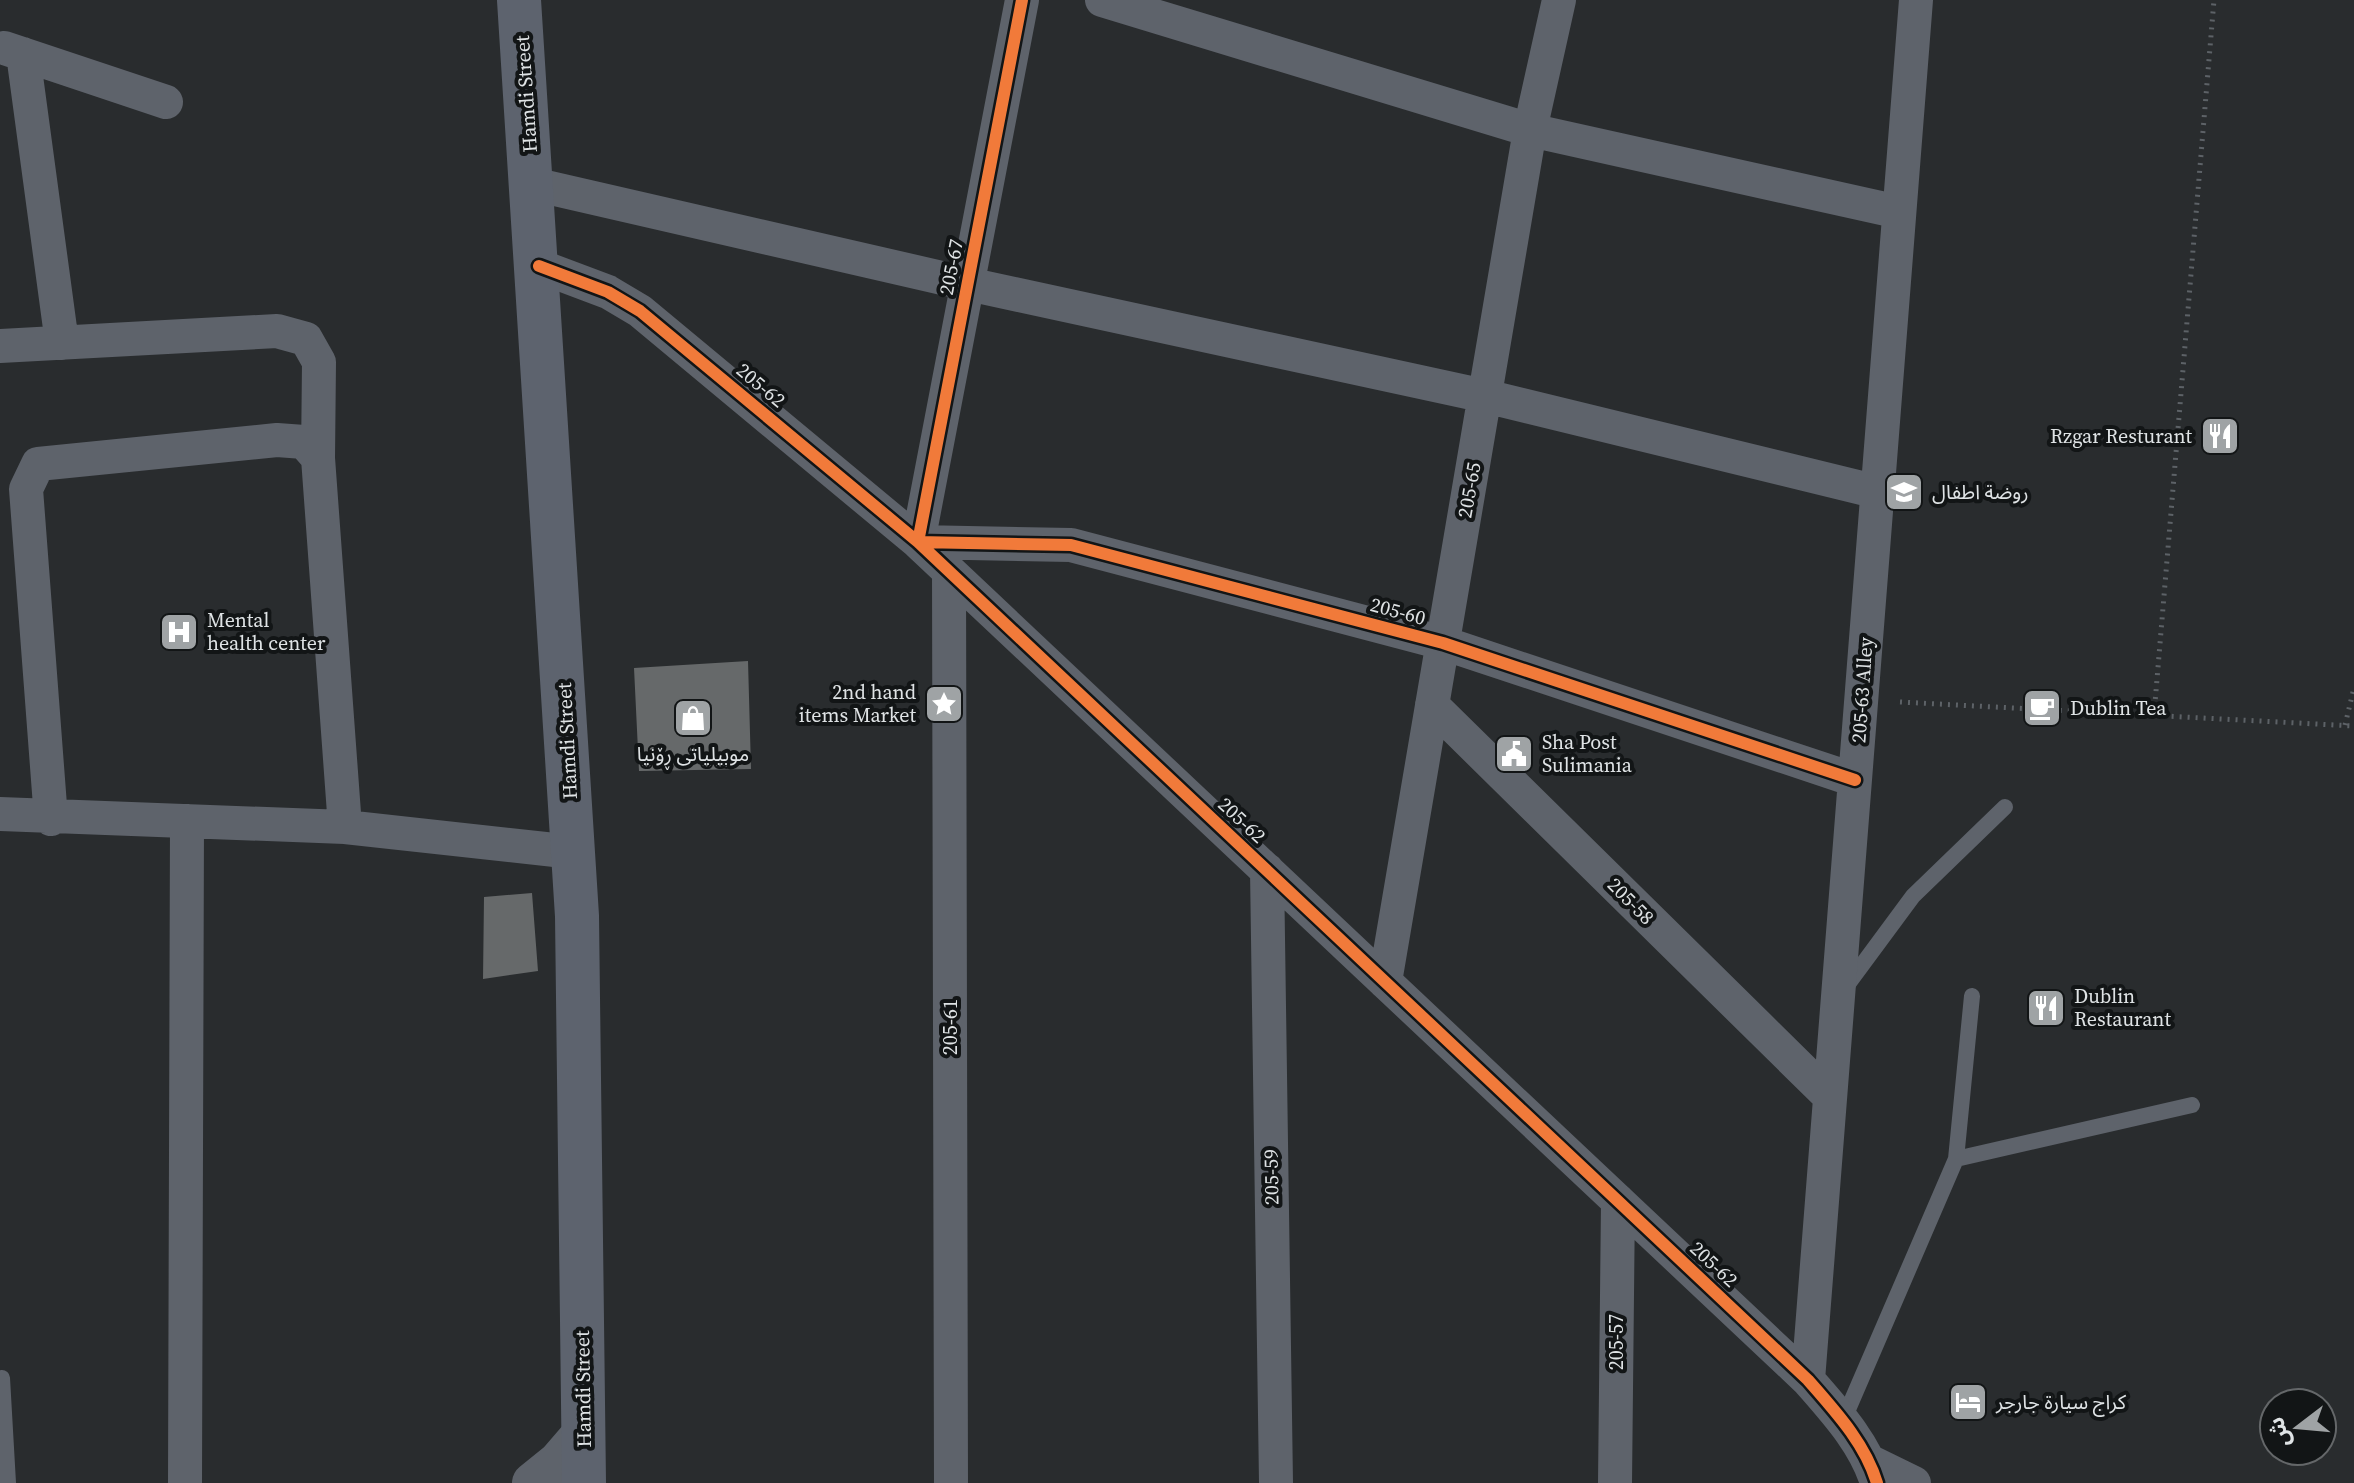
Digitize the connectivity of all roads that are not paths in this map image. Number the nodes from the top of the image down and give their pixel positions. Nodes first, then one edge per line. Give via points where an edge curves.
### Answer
1 (519, 0) edge
2 (1022, 0) edge
3 (1102, 0) edge
4 (1559, 0) edge
5 (1916, 0) edge
6 (11, 50) edge
7 (166, 102) dead end
8 (1530, 130) junction
9 (533, 184) junction
10 (1899, 212) junction
11 (539, 266) junction
12 (968, 284) junction
13 (62, 343) junction
14 (0, 346) edge
15 (1485, 396) junction
16 (318, 458) junction
17 (1878, 492) junction
18 (918, 542) junction
19 (949, 572) junction
20 (1443, 643) junction
21 (1432, 705) junction
22 (1855, 780) junction
23 (2005, 807) dead end
24 (0, 814) edge
25 (51, 819) junction
26 (187, 821) junction
27 (345, 827) junction
28 (573, 852) junction
29 (1267, 870) junction
30 (1385, 982) junction
31 (1972, 996) dead end
32 (1838, 997) junction
33 (1830, 1097) junction
34 (2192, 1105) dead end
35 (1956, 1159) junction
36 (1618, 1201) junction
37 (2, 1378) dead end
38 (1808, 1380) junction
39 (1843, 1421) junction
40 (584, 1433) junction
41 (1874, 1473) edge
42 (8, 1483) edge
43 (185, 1483) edge
44 (533, 1483) edge
45 (584, 1483) edge
46 (951, 1483) edge
47 (1276, 1483) edge
48 (1615, 1483) edge
49 (1914, 1483) edge

1 - 9 main road, Hamdi Street
2 - 12 street, 205-67
3 - 8 street
4 - 8 street, 205-65
5 - 10 street, 205-63 Alley
6 - 7 street
6 - 13 street
8 - 10 street
8 - 15 street, 205-65
9 - 11 main road, Hamdi Street
9 - 12 street
10 - 17 street, 205-63 Alley
11 - 18 street, 205-62 via 608,292 640,311
11 - 28 main road, Hamdi Street
12 - 15 street
12 - 18 street, 205-67
13 - 14 street
13 - 16 street via 277,331 306,339 319,362
15 - 17 street
15 - 20 street, 205-65
16 - 25 street via 304,442 277,440 38,464 26,489
16 - 27 street
17 - 22 street, 205-63 Alley
18 - 19 street, 205-62
18 - 20 street, 205-60 via 1071,545
19 - 29 street, 205-62
19 - 46 street, 205-61
20 - 21 street, 205-65
20 - 22 street, 205-60
21 - 30 street, 205-65
21 - 33 street, 205-58
22 - 32 street, 205-63 Alley
23 - 32 lane via 1913,896
24 - 25 street
25 - 26 street
26 - 27 street
26 - 43 street
27 - 28 street
28 - 40 main road, Hamdi Street
29 - 30 street, 205-62
29 - 47 street, 205-59
30 - 36 street, 205-62
31 - 35 lane
32 - 33 street, 205-63 Alley
33 - 38 street, 205-63 Alley
34 - 35 lane
35 - 39 lane
36 - 38 street, 205-62
36 - 48 street, 205-57
37 - 42 lane
38 - 39 street, 205-62
39 - 41 street, 205-62
40 - 44 street
40 - 45 main road, Hamdi Street
41 - 49 street

